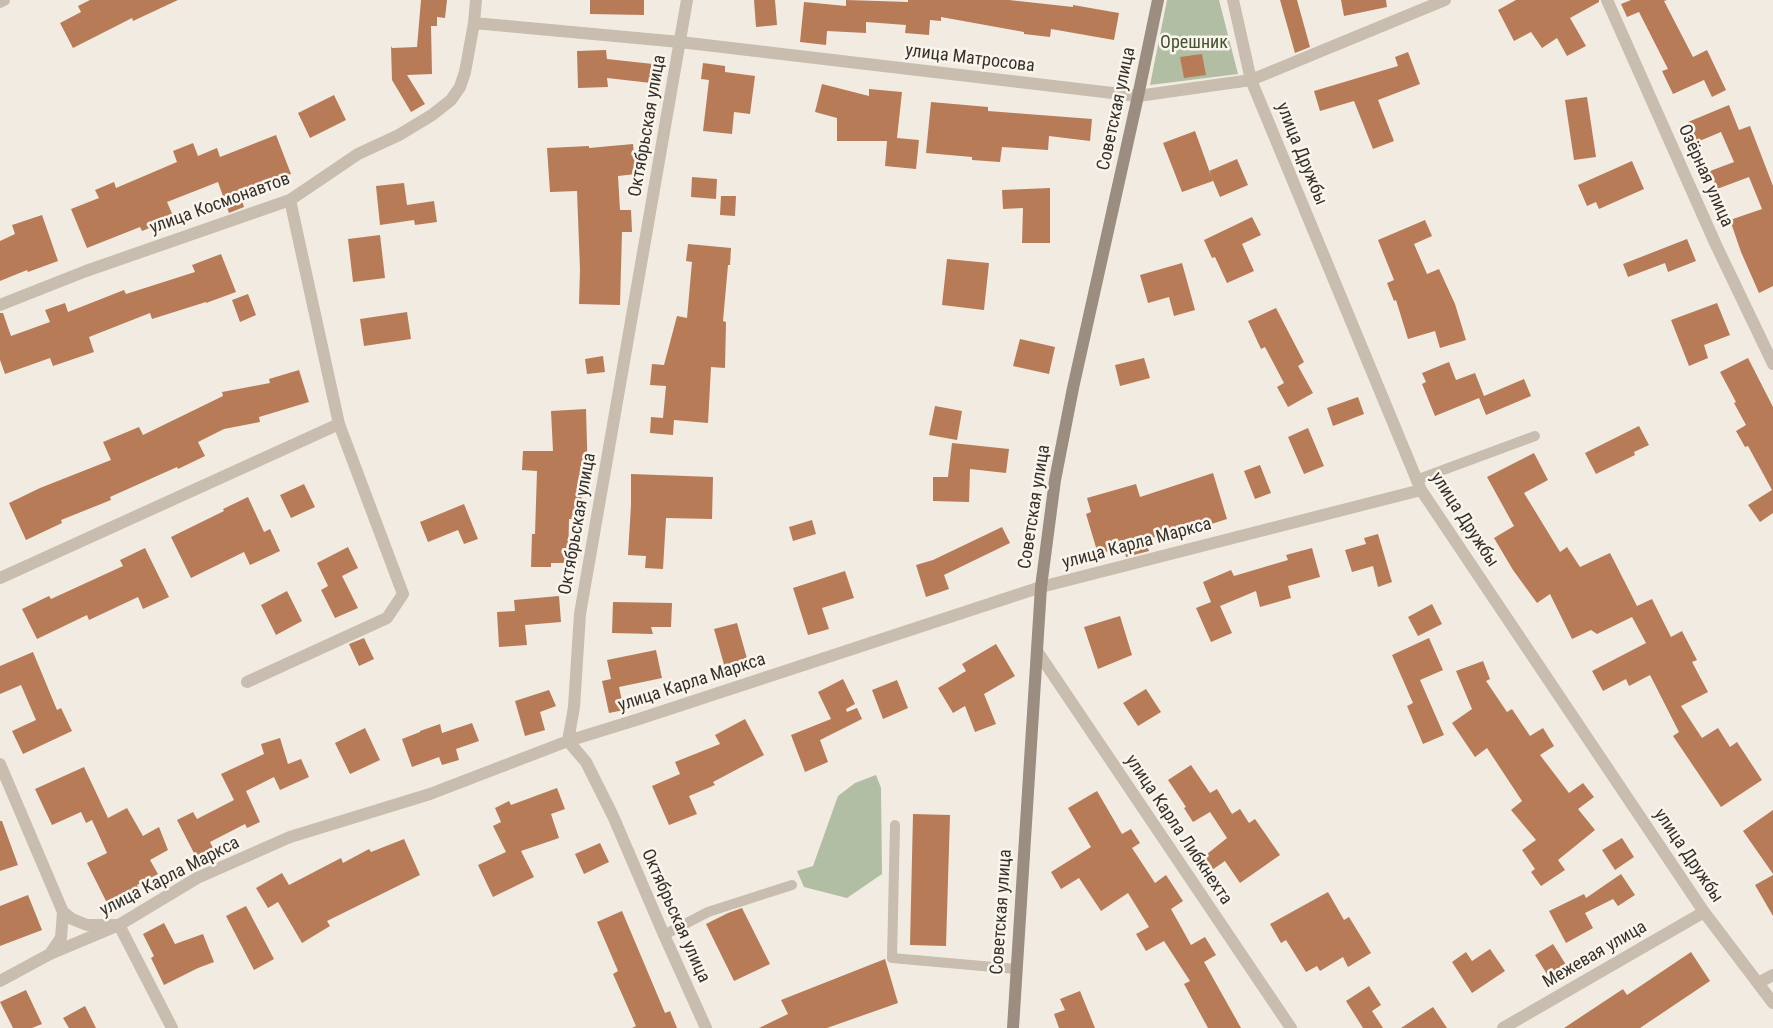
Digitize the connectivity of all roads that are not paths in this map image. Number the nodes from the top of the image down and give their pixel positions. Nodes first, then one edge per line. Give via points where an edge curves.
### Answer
1 (4, 0) edge
2 (476, 0) edge
3 (687, 0) edge
4 (1158, 0) edge
5 (1233, 0) edge
6 (1446, 0) edge
7 (1607, 0) edge
8 (0, 2) edge
9 (474, 23) junction
10 (680, 42) junction
11 (1251, 80) junction
12 (1138, 96) junction
13 (290, 200) junction
14 (0, 305) edge
15 (1773, 364) edge
16 (339, 424) junction
17 (1535, 436) dead end
18 (1419, 485) junction
19 (0, 578) edge
20 (1041, 587) junction
21 (1037, 651) junction
22 (247, 682) dead end
23 (568, 741) junction
24 (0, 764) edge
25 (895, 825) dead end
26 (792, 885) dead end
27 (63, 912) junction
28 (1704, 912) junction
29 (119, 925) junction
30 (664, 936) junction
31 (50, 954) junction
32 (1016, 969) junction
33 (1773, 976) edge
34 (0, 981) edge
35 (1758, 983) junction
36 (1773, 1003) edge
37 (172, 1028) edge
38 (706, 1028) edge
39 (1013, 1028) edge
40 (1291, 1028) edge
41 (1503, 1028) edge

1 - 8 street
2 - 9 street, улица Космонавтов
3 - 10 street, Октябрьская улица
4 - 12 street, Советская улица
5 - 11 street, улица Дружбы
6 - 11 street, улица Матросова
7 - 15 street, Озёрная улица
9 - 10 street, улица Матросова
9 - 13 street, улица Космонавтов via 465,72 451,100 399,135 358,154
10 - 12 street, улица Матросова
10 - 23 street, Октябрьская улица via 580,614 574,706
11 - 12 street, улица Матросова
11 - 18 street, улица Дружбы
12 - 20 street, Советская улица via 1073,388 1055,480
13 - 14 street, улица Космонавтов via 86,271
13 - 16 street
16 - 19 street
16 - 22 street via 403,594 387,618
17 - 18 lane
18 - 20 street, улица Карла Маркса
18 - 28 street, улица Дружбы
20 - 21 street, Советская улица
20 - 23 street, улица Карла Маркса
21 - 32 street, Советская улица
21 - 40 street, улица Карла Либкнехта
23 - 29 street, улица Карла Маркса via 430,794 290,837 197,878
23 - 30 street, Октябрьская улица via 586,762 613,816
24 - 27 street
25 - 32 lane via 892,958
26 - 30 lane via 708,912
27 - 29 street via 72,920 87,924
27 - 31 street via 60,938
28 - 35 street, улица Дружбы
28 - 41 street, Межевая улица
29 - 31 street, улица Карла Маркса
29 - 37 street
30 - 38 street, Октябрьская улица
31 - 34 street, улица Карла Маркса
32 - 39 street, Советская улица
33 - 35 street
35 - 36 street, улица Дружбы

